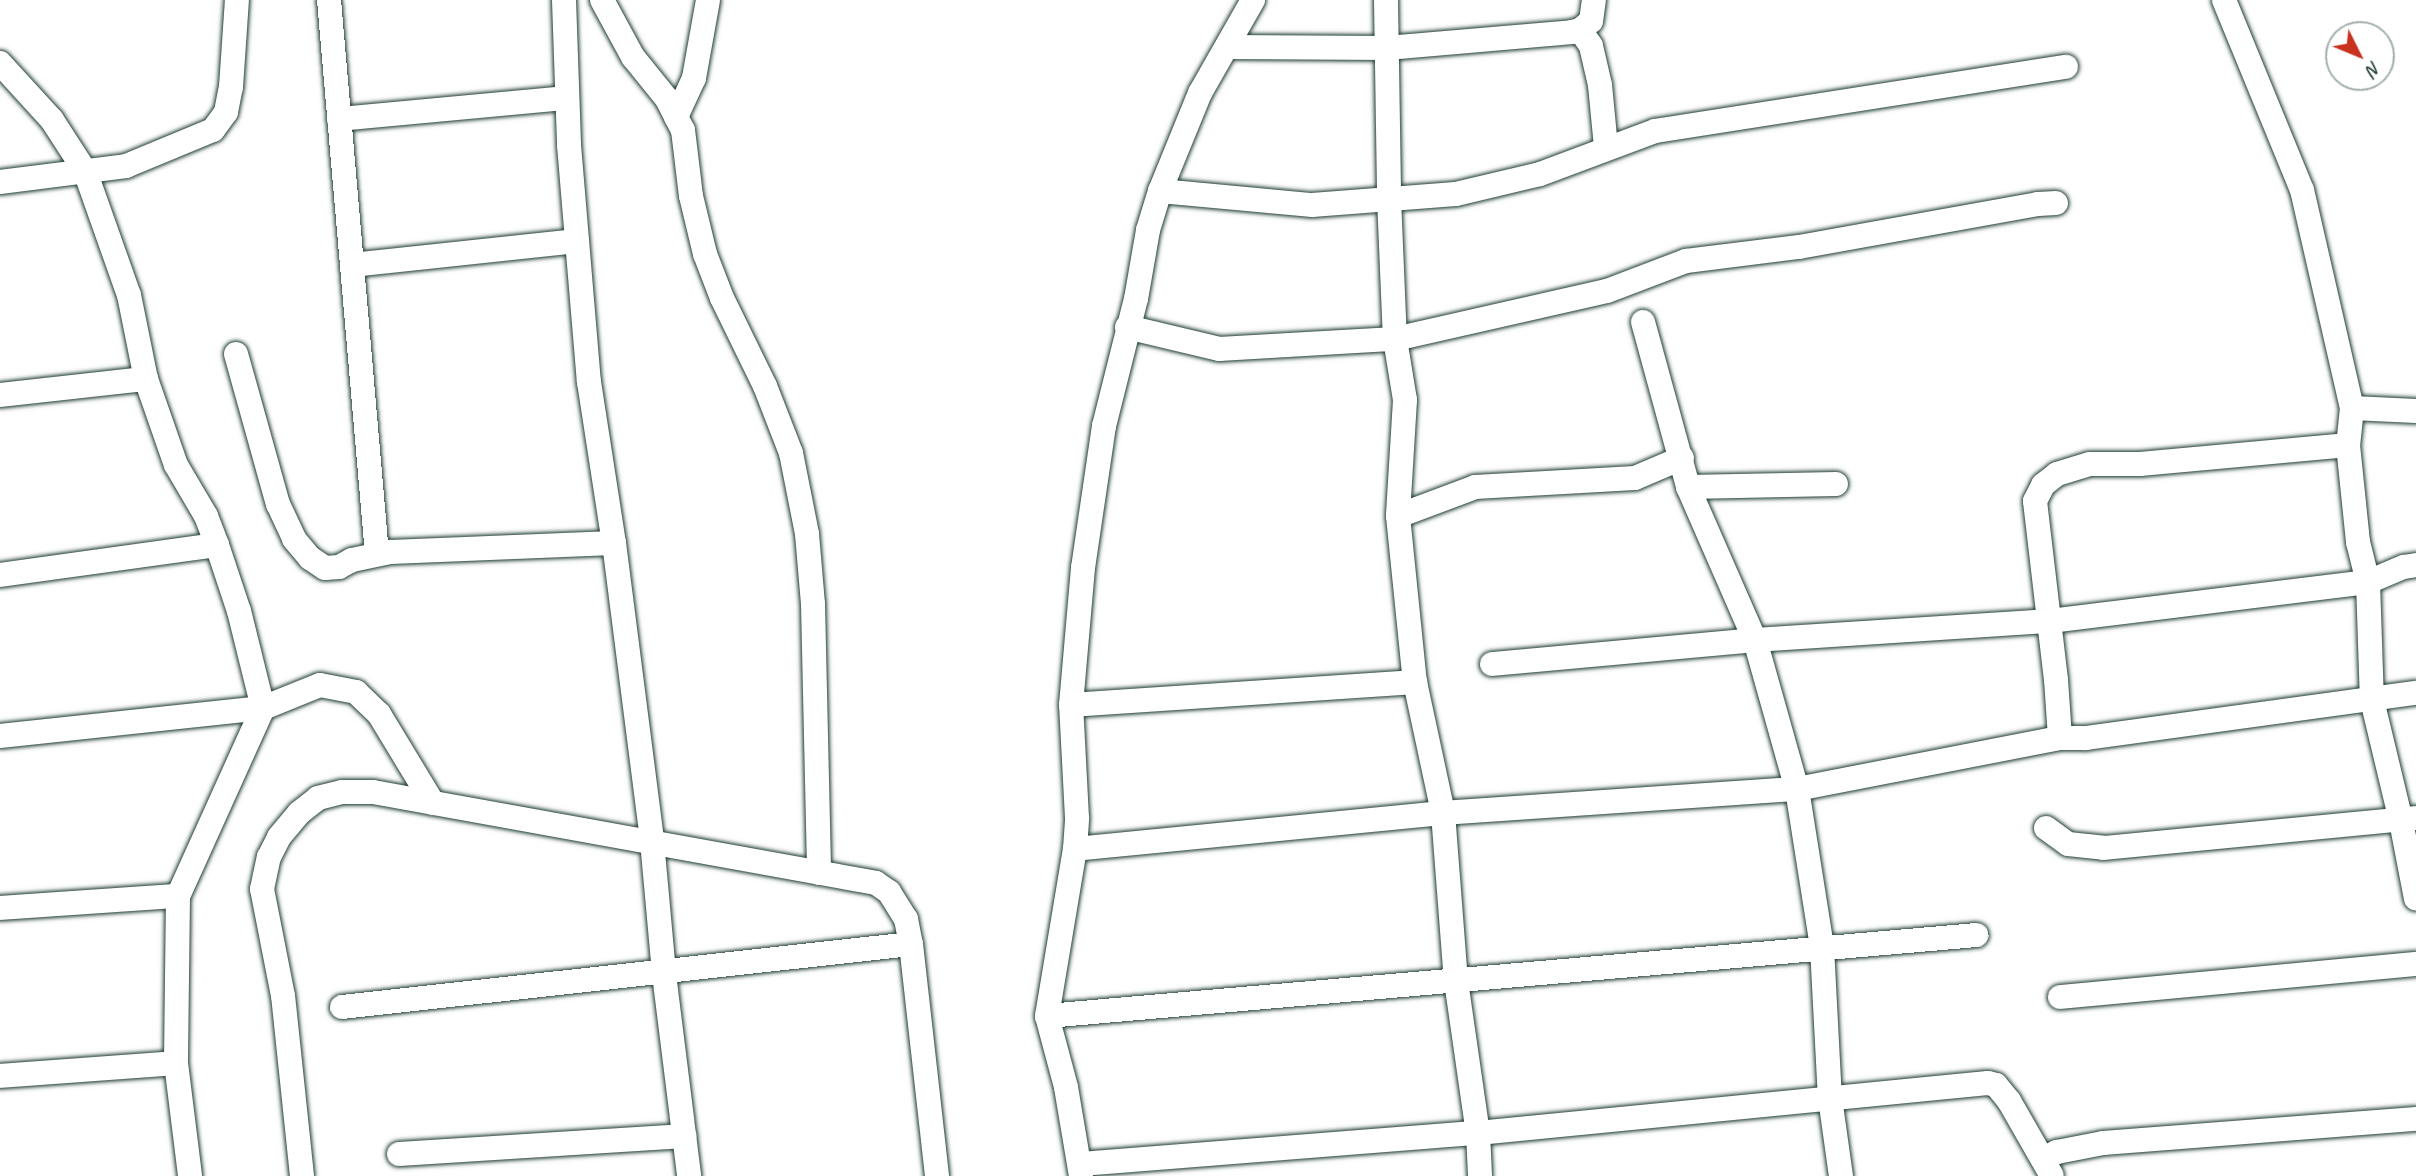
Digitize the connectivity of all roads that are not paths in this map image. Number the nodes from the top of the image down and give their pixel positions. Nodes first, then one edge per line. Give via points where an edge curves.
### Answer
1 (237, 0) edge
2 (329, 0) edge
3 (564, 0) edge
4 (602, 0) edge
5 (708, 0) edge
6 (1253, 0) edge
7 (1386, 0) edge
8 (1594, 0) edge
9 (2224, 0) edge
10 (1580, 30) junction
11 (1227, 47) junction
12 (1387, 48) junction
13 (0, 63) edge
14 (2066, 67) dead end
15 (566, 98) junction
16 (676, 117) junction
17 (339, 119) junction
18 (1606, 147) junction
19 (85, 171) junction
20 (0, 182) edge
21 (1160, 191) junction
22 (1389, 198) junction
23 (2056, 203) dead end
24 (577, 241) junction
25 (352, 265) junction
26 (1643, 322) dead end
27 (1127, 327) junction
28 (1395, 339) junction
29 (236, 354) dead end
30 (146, 379) junction
31 (0, 395) edge
32 (2353, 408) junction
33 (2416, 411) edge
34 (2348, 445) junction
35 (1682, 457) junction
36 (1836, 484) dead end
37 (1688, 487) junction
38 (1398, 516) junction
39 (614, 543) junction
40 (217, 545) junction
41 (377, 554) junction
42 (2416, 565) edge
43 (0, 575) edge
44 (2368, 582) junction
45 (2050, 621) junction
46 (1755, 640) junction
47 (1492, 664) dead end
48 (1415, 682) junction
49 (2416, 693) edge
50 (2372, 700) junction
51 (1071, 705) junction
52 (263, 708) junction
53 (0, 736) edge
54 (2060, 738) junction
55 (1797, 789) junction
56 (433, 803) junction
57 (1444, 813) junction
58 (2409, 820) edge
59 (2046, 828) dead end
60 (652, 841) junction
61 (1075, 849) junction
62 (819, 873) junction
63 (178, 896) junction
64 (2416, 899) edge
65 (0, 908) edge
66 (1976, 934) dead end
67 (911, 944) junction
68 (1822, 947) junction
69 (2416, 964) edge
70 (664, 974) junction
71 (1456, 981) junction
72 (2060, 997) dead end
73 (342, 1007) dead end
74 (1047, 1016) junction
75 (176, 1063) junction
76 (0, 1076) edge
77 (1830, 1098) junction
78 (2416, 1119) edge
79 (1478, 1133) junction
80 (684, 1136) junction
81 (399, 1154) dead end
82 (2047, 1168) edge
83 (1081, 1170) edge
84 (190, 1176) edge
85 (302, 1176) edge
86 (689, 1176) edge
87 (937, 1176) edge
88 (1480, 1176) edge
89 (1841, 1176) edge

1 - 19 street via 231,87 221,122 213,130 126,166
2 - 17 street
3 - 15 street
4 - 16 street via 633,57
5 - 16 street via 694,78
6 - 11 street
7 - 12 street
8 - 10 street via 1591,21
9 - 32 street via 2302,190
10 - 12 street
10 - 18 street via 1591,46 1601,85
11 - 12 street
11 - 21 street via 1200,93
12 - 22 street
13 - 19 street via 61,131
14 - 18 street via 1655,131
15 - 17 street
15 - 24 street
16 - 62 street via 683,130 705,254 791,453 807,534 813,604
17 - 25 street
18 - 22 street via 1539,174 1456,194
19 - 20 street
19 - 30 street via 129,295
21 - 22 street via 1312,205
21 - 27 street
22 - 28 street
23 - 28 street via 1799,247 1686,261 1607,291
24 - 25 street
24 - 39 street via 589,382
25 - 41 street
26 - 35 street
27 - 28 street via 1219,349
27 - 51 street via 1092,503
28 - 38 street via 1405,400
29 - 41 street via 278,504 294,539 325,568
30 - 31 street
30 - 40 street via 176,464
32 - 33 street
32 - 34 street
34 - 44 street via 2358,542
34 - 45 street via 2140,464 2090,464 2057,474 2043,485 2035,501
35 - 37 street
35 - 38 street via 1635,478 1475,487
36 - 37 street
37 - 46 street
38 - 48 street
39 - 41 street
39 - 60 street
40 - 43 street
40 - 52 street
42 - 44 street
44 - 45 street
44 - 50 street
45 - 46 street
45 - 54 street
46 - 47 street
46 - 55 street
48 - 51 street
48 - 57 street
49 - 50 street
50 - 54 street
50 - 58 street
51 - 61 street
52 - 53 street
52 - 56 street via 320,685 356,692 379,713
52 - 63 street
54 - 55 street
55 - 57 street
55 - 68 street
56 - 60 street
56 - 85 street via 373,792 318,798 279,837 269,857 262,889 264,909 283,996
57 - 61 street
57 - 71 street
58 - 59 street via 2104,848 2068,844
58 - 64 street
60 - 62 street
60 - 70 street
61 - 74 street
62 - 67 street via 876,883 890,892 906,919
63 - 65 street
63 - 75 street
66 - 68 street
67 - 70 street
67 - 87 street
68 - 71 street
68 - 77 street
69 - 72 street
70 - 73 street
70 - 80 street
71 - 74 street
71 - 79 street
74 - 83 street
75 - 76 street
75 - 84 street
77 - 79 street
77 - 82 street via 1988,1083 1996,1086
77 - 89 street
78 - 82 street via 2103,1143 2057,1152
79 - 83 street
79 - 88 street
80 - 81 street
80 - 86 street

